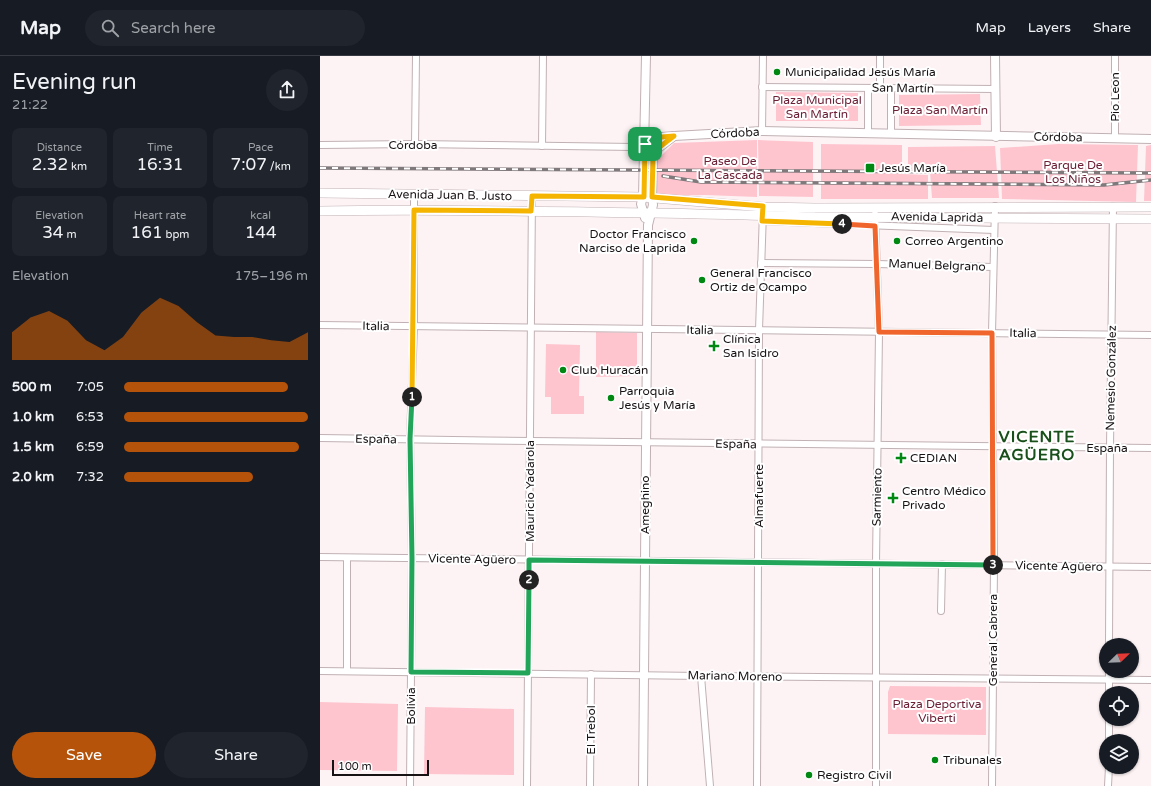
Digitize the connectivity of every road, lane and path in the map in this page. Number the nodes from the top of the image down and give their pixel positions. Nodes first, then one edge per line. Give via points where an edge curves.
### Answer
1 (416, 56) edge
2 (543, 56) edge
3 (646, 56) edge
4 (763, 56) edge
5 (880, 56) edge
6 (996, 56) edge
7 (1115, 56) edge
8 (762, 87) junction
9 (868, 88) junction
10 (880, 88) junction
11 (891, 88) junction
12 (996, 89) junction
13 (762, 131) junction
14 (868, 133) junction
15 (891, 133) junction
16 (674, 136) junction
17 (996, 137) junction
18 (1115, 138) junction
19 (1151, 139) edge
20 (415, 144) junction
21 (645, 144) junction
22 (320, 145) edge
23 (542, 146) junction
24 (320, 193) edge
25 (414, 194) junction
26 (532, 196) junction
27 (648, 197) junction
28 (995, 206) junction
29 (1113, 206) junction
30 (1151, 207) edge
31 (414, 210) junction
32 (320, 211) edge
33 (531, 211) junction
34 (647, 213) junction
35 (762, 214) junction
36 (875, 217) junction
37 (994, 218) junction
38 (1113, 218) junction
39 (1151, 218) edge
40 (994, 230) junction
41 (761, 263) junction
42 (877, 264) junction
43 (993, 267) junction
44 (320, 325) edge
45 (414, 326) junction
46 (531, 328) junction
47 (647, 329) junction
48 (759, 330) junction
49 (879, 332) junction
50 (992, 333) junction
51 (1112, 334) junction
52 (1151, 335) edge
53 (320, 438) edge
54 (410, 439) junction
55 (530, 441) junction
56 (646, 442) junction
57 (759, 444) junction
58 (878, 447) junction
59 (992, 448) junction
60 (1110, 448) junction
61 (1151, 448) edge
62 (320, 557) edge
63 (347, 558) junction
64 (412, 558) junction
65 (529, 560) junction
66 (645, 561) junction
67 (758, 562) junction
68 (876, 563) junction
69 (942, 564) junction
70 (994, 565) junction
71 (1110, 566) junction
72 (1151, 567) edge
73 (941, 610) dead end
74 (1110, 638) edge
75 (320, 670) edge
76 (347, 671) junction
77 (411, 672) junction
78 (528, 673) junction
79 (591, 674) junction
80 (644, 675) junction
81 (701, 676) junction
82 (758, 676) junction
83 (875, 677) junction
84 (993, 678) junction
85 (1109, 679) junction
86 (1151, 680) edge
87 (1109, 686) edge
88 (1109, 774) edge
89 (410, 786) edge
90 (527, 786) edge
91 (590, 786) edge
92 (643, 786) edge
93 (710, 786) edge
94 (757, 786) edge
95 (876, 786) edge
96 (992, 786) edge
97 (1108, 786) edge

1 - 20 street
2 - 23 street
3 - 21 street
4 - 8 street
5 - 10 street
6 - 12 street
7 - 18 street, Pio Leon
8 - 9 street, San Martín
8 - 13 street
9 - 10 street, San Martín
9 - 14 street
10 - 11 street, San Martín
11 - 12 street, San Martín
11 - 15 street
12 - 17 street
13 - 14 street, Córdoba
13 - 16 street, Córdoba
14 - 15 street, Córdoba
15 - 17 street, Córdoba
16 - 21 street, Córdoba via 662,137
16 - 27 street via 657,149 653,156
17 - 18 street, Córdoba
18 - 19 street, Córdoba
20 - 22 street, Córdoba
20 - 23 street, Córdoba
21 - 23 street, Córdoba via 634,147
21 - 27 street
24 - 25 main road, Avenida Juan B. Justo
25 - 26 main road, Avenida Juan B. Justo
25 - 31 street, Bolivia
26 - 27 main road, Avenida Juan B. Justo
26 - 33 street, Mauricio Yadarola
27 - 34 street, Ameghino via 641,204
27 - 35 main road, Avenida Laprida
28 - 29 main road, Avenida Laprida
28 - 36 main road, Avenida Laprida
28 - 37 street, General Cabrera
29 - 30 main road, Avenida Laprida
29 - 38 street, Nemesio González
31 - 32 main road, Avenida Juan B. Justo
31 - 33 main road, Avenida Juan B. Justo
31 - 45 street, Bolivia
33 - 34 main road, Avenida Juan B. Justo
33 - 46 street, Mauricio Yadarola
34 - 35 main road, Avenida Laprida
34 - 47 street, Ameghino
35 - 36 main road, Avenida Laprida
35 - 41 street, Almafuerte
36 - 37 main road, Avenida Laprida
36 - 40 street
36 - 42 street, Sarmiento
37 - 38 main road, Avenida Laprida
37 - 40 street, General Cabrera
38 - 39 main road, Avenida Laprida
38 - 51 street, Nemesio González
40 - 43 street, General Cabrera
41 - 42 street, Manuel Belgrano
41 - 48 street, Almafuerte
42 - 43 street, Manuel Belgrano
42 - 49 street, Sarmiento
43 - 50 street, General Cabrera
44 - 45 street, Italia
45 - 46 street, Italia
45 - 54 street, Bolivia
46 - 47 street, Italia
46 - 55 street, Mauricio Yadarola
47 - 48 street, Italia
47 - 56 street, Ameghino
48 - 49 street, Italia
48 - 57 street, Almafuerte
49 - 50 street, Italia
49 - 58 street, Sarmiento
50 - 51 street, Italia
50 - 59 street, General Cabrera
51 - 52 street, Italia
51 - 60 street, Nemesio González
53 - 54 street, España
54 - 55 street, España
54 - 64 street, Bolivia
55 - 56 street, España
55 - 65 street, Mauricio Yadarola
56 - 57 street, España
56 - 66 street, Ameghino
57 - 58 street, España
57 - 67 street, Almafuerte
58 - 59 street, España
58 - 68 street, Sarmiento
59 - 60 street, España
59 - 70 street, General Cabrera
60 - 61 street, España
60 - 71 street, Nemesio González
62 - 63 street, Vicente Agüero
63 - 64 street, Vicente Agüero
63 - 76 street
64 - 65 street, Vicente Agüero
64 - 77 street, Bolivia
65 - 66 street, Vicente Agüero
65 - 78 street, Mauricio Yadarola
66 - 67 street, Vicente Agüero
66 - 80 street, Ameghino
67 - 68 street, Vicente Agüero
67 - 82 street, Almafuerte
68 - 69 street, Vicente Agüero
68 - 83 street, Sarmiento
69 - 70 street, Vicente Agüero
69 - 73 street
70 - 71 street, Vicente Agüero
70 - 84 street, General Cabrera
71 - 72 street, Vicente Agüero
71 - 74 street, Nemesio González
75 - 76 street, Mariano Moreno
76 - 77 street, Mariano Moreno
77 - 78 street, Mariano Moreno
77 - 89 street, Bolivia
78 - 79 street, Mariano Moreno
78 - 90 street, Mauricio Yadarola
79 - 80 street, Mariano Moreno
79 - 91 street, El Trebol
80 - 81 street, Mariano Moreno
80 - 92 street, Ameghino
81 - 82 street, Mariano Moreno
81 - 93 street
82 - 83 street, Mariano Moreno
82 - 94 street, Almafuerte
83 - 84 street, Mariano Moreno
83 - 95 street, Sarmiento
84 - 85 street, Mariano Moreno
84 - 96 street, General Cabrera
85 - 86 street, Mariano Moreno
85 - 87 street
88 - 97 street

